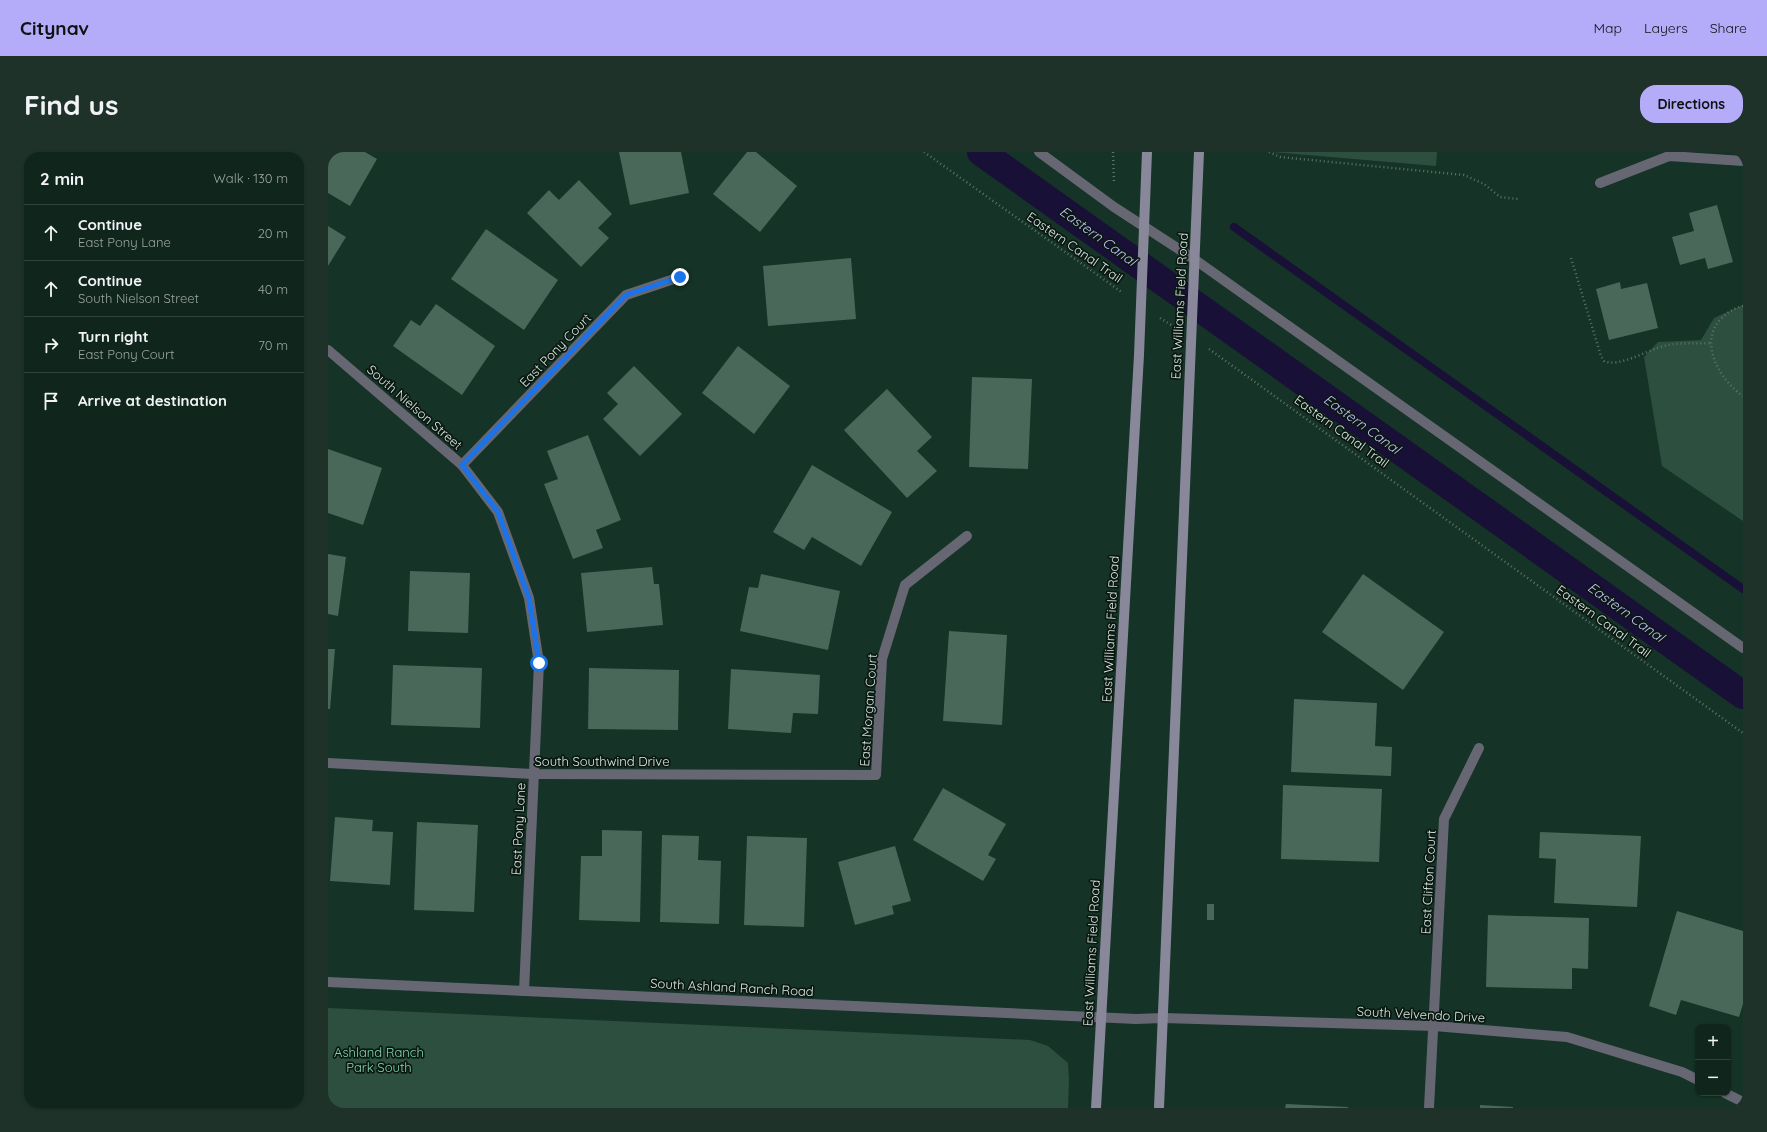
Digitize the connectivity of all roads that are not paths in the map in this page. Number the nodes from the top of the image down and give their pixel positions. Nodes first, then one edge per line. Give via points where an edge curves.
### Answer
1 (1039, 152) edge
2 (1147, 152) edge
3 (1199, 152) edge
4 (1743, 161) edge
5 (1600, 183) dead end
6 (1144, 227) junction
7 (1194, 259) junction
8 (680, 277) dead end
9 (328, 350) edge
10 (462, 465) junction
11 (967, 536) dead end
12 (529, 598) joint
13 (1743, 648) edge
14 (1479, 748) dead end
15 (328, 763) edge
16 (533, 774) junction
17 (876, 775) joint
18 (328, 982) edge
19 (524, 990) junction
20 (1101, 1017) junction
21 (1163, 1018) junction
22 (1136, 1019) joint
23 (1434, 1026) junction
24 (1695, 1078) edge
25 (1731, 1096) edge
26 (1743, 1102) edge
27 (1096, 1108) edge
28 (1159, 1108) edge
29 (1429, 1108) edge

1 - 6 street
2 - 6 main road, East Williams Field Road
3 - 7 main road, East Williams Field Road
4 - 5 street via 1670,156
6 - 7 street
6 - 20 main road, East Williams Field Road via 1142,305
7 - 13 street
7 - 21 main road, East Williams Field Road
8 - 10 street, East Pony Court via 626,295
9 - 10 street, South Nielson Street
10 - 12 street, South Nielson Street via 498,512
11 - 17 street, East Morgan Court via 905,585 882,658
12 - 16 street, East Pony Lane via 539,663
14 - 23 street, East Clifton Court via 1444,819
15 - 16 street, South Southwind Drive
16 - 17 street, South Southwind Drive
16 - 19 street, East Pony Lane
18 - 19 street, South Ashland Ranch Road
19 - 20 street, South Ashland Ranch Road
20 - 22 street, South Ashland Ranch Road
20 - 27 main road, East Williams Field Road
21 - 22 street, South Velvendo Drive
21 - 23 street, South Velvendo Drive
21 - 28 main road, East Williams Field Road
23 - 24 street, South Velvendo Drive via 1566,1037 1682,1072
23 - 29 street, East Clifton Court
25 - 26 street

